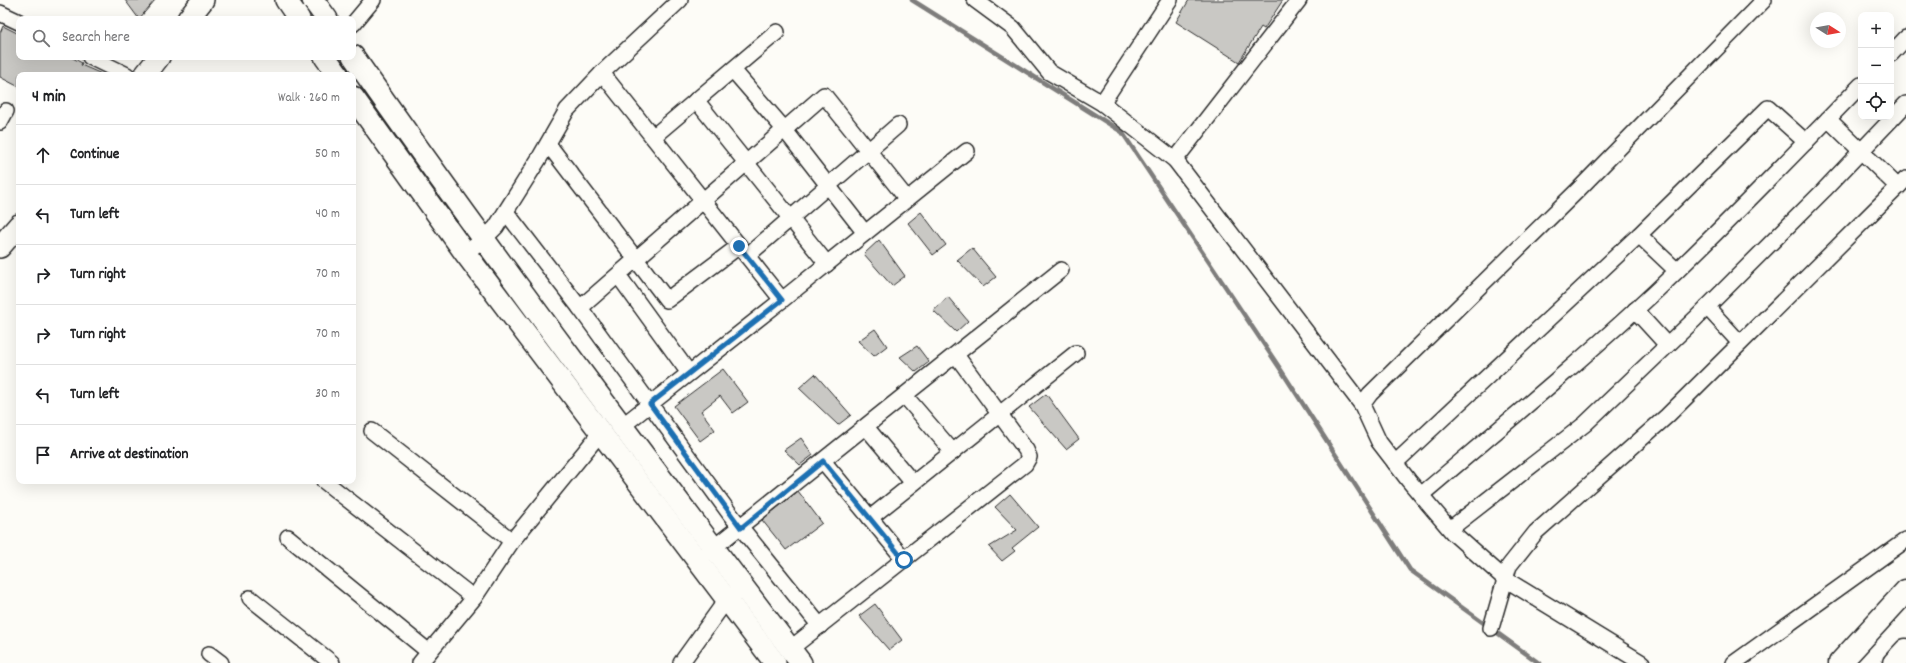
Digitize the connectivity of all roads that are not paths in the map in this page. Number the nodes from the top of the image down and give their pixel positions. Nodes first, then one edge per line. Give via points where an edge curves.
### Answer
1 (286, 0) edge
2 (313, 0) edge
3 (373, 0) edge
4 (680, 0) edge
5 (975, 0) edge
6 (1170, 0) edge
7 (1299, 0) edge
8 (1764, 0) edge
9 (0, 13) edge
10 (297, 16) edge
11 (325, 16) edge
12 (356, 20) edge
13 (16, 21) edge
14 (777, 32) dead end
15 (1906, 38) edge
16 (1894, 51) edge
17 (96, 60) edge
18 (157, 60) edge
19 (327, 60) edge
20 (356, 60) edge
21 (733, 70) junction
22 (121, 72) edge
23 (147, 72) edge
24 (336, 72) edge
25 (602, 73) junction
26 (1858, 88) edge
27 (696, 100) junction
28 (356, 101) edge
29 (1102, 104) junction
30 (1906, 104) edge
31 (1828, 119) junction
32 (898, 125) dead end
33 (784, 129) junction
34 (653, 138) junction
35 (1806, 142) junction
36 (548, 144) junction
37 (869, 150) junction
38 (967, 151) dead end
39 (1860, 152) junction
40 (1176, 160) junction
41 (746, 162) junction
42 (1902, 183) edge
43 (828, 185) junction
44 (908, 199) junction
45 (703, 200) junction
46 (506, 212) junction
47 (790, 218) junction
48 (16, 228) edge
49 (865, 233) junction
50 (1639, 235) junction
51 (483, 240) junction
52 (0, 246) edge
53 (743, 251) junction
54 (465, 253) junction
55 (636, 259) junction
56 (827, 264) junction
57 (1061, 270) dead end
58 (1677, 270) junction
59 (618, 275) junction
60 (782, 300) junction
61 (1706, 307) junction
62 (580, 308) junction
63 (1635, 310) junction
64 (1740, 343) junction
65 (1667, 345) junction
66 (1076, 353) dead end
67 (956, 355) junction
68 (689, 374) junction
69 (905, 396) junction
70 (650, 404) junction
71 (1362, 405) junction
72 (1000, 414) junction
73 (621, 427) junction
74 (866, 427) junction
75 (372, 431) dead end
76 (601, 432) junction
77 (953, 452) junction
78 (823, 461) junction
79 (1395, 463) junction
80 (913, 483) junction
81 (328, 484) edge
82 (1420, 494) junction
83 (870, 518) junction
84 (741, 528) junction
85 (1450, 529) junction
86 (288, 537) dead end
87 (1906, 540) edge
88 (512, 541) junction
89 (706, 554) junction
90 (904, 560) junction
91 (1505, 579) junction
92 (1906, 591) edge
93 (735, 593) junction
94 (250, 598) dead end
95 (474, 598) junction
96 (820, 626) junction
97 (1491, 628) dead end
98 (1906, 650) edge
99 (209, 654) dead end
100 (795, 656) edge
101 (424, 657) edge
102 (221, 663) edge
103 (332, 663) edge
104 (681, 663) edge
105 (775, 663) edge
106 (1642, 663) edge
107 (1734, 663) edge
108 (1840, 663) edge
109 (1894, 663) edge

1 - 10 street
2 - 11 street
3 - 12 street
4 - 25 street
5 - 29 street via 1013,28 1049,72
6 - 29 street
7 - 40 street
8 - 71 street via 1578,190 1370,394
9 - 13 street
14 - 21 street
15 - 16 street
17 - 22 street
18 - 23 street
19 - 24 street
20 - 51 street
21 - 27 street
21 - 33 street
25 - 34 street
25 - 36 street via 566,110
26 - 31 street
27 - 34 street
27 - 41 street
28 - 54 street
29 - 40 street
30 - 39 street
31 - 35 street
31 - 39 street
32 - 37 street
33 - 37 street via 824,94
33 - 41 street
33 - 43 street
34 - 45 street
35 - 50 street via 1768,108
35 - 58 street
36 - 46 street
36 - 55 street
37 - 43 street
37 - 44 street
38 - 44 street
39 - 42 street
39 - 61 street
40 - 71 street
41 - 45 street
41 - 47 street
42 - 64 street
43 - 47 street
43 - 49 street
44 - 49 street
45 - 53 street
45 - 55 street
46 - 51 street
46 - 62 street
47 - 53 street
47 - 56 street
48 - 52 street
49 - 56 street
50 - 58 street
50 - 79 street
51 - 54 street
51 - 73 street
53 - 55 street via 667,300
53 - 60 street
54 - 76 street
55 - 59 street
56 - 60 street
57 - 67 street
58 - 63 street
59 - 62 street
59 - 68 street
60 - 68 street
61 - 64 street
61 - 65 street
62 - 70 street
63 - 65 street
63 - 82 street via 1547,389
64 - 91 street via 1667,416 1536,532 1509,566
65 - 85 street via 1586,424
66 - 72 street
67 - 69 street
67 - 72 street
68 - 70 street
69 - 74 street
69 - 77 street
70 - 73 street
70 - 84 street
71 - 79 street via 1379,442
72 - 77 street
72 - 90 street via 1026,450 1029,457 1025,464
73 - 89 street
74 - 78 street
74 - 80 street
75 - 88 street
76 - 88 street
76 - 89 street
77 - 80 street
78 - 83 street
78 - 84 street
79 - 82 street
80 - 83 street
81 - 95 street
82 - 85 street
83 - 90 street
84 - 89 street
84 - 96 street
85 - 91 street
86 - 101 street
87 - 107 street
88 - 95 street
89 - 93 street
90 - 96 street
91 - 97 street
91 - 106 street
92 - 108 highway
93 - 100 street
93 - 104 street
93 - 105 street
94 - 103 street
95 - 101 street
96 - 100 street
98 - 109 highway
99 - 102 street

